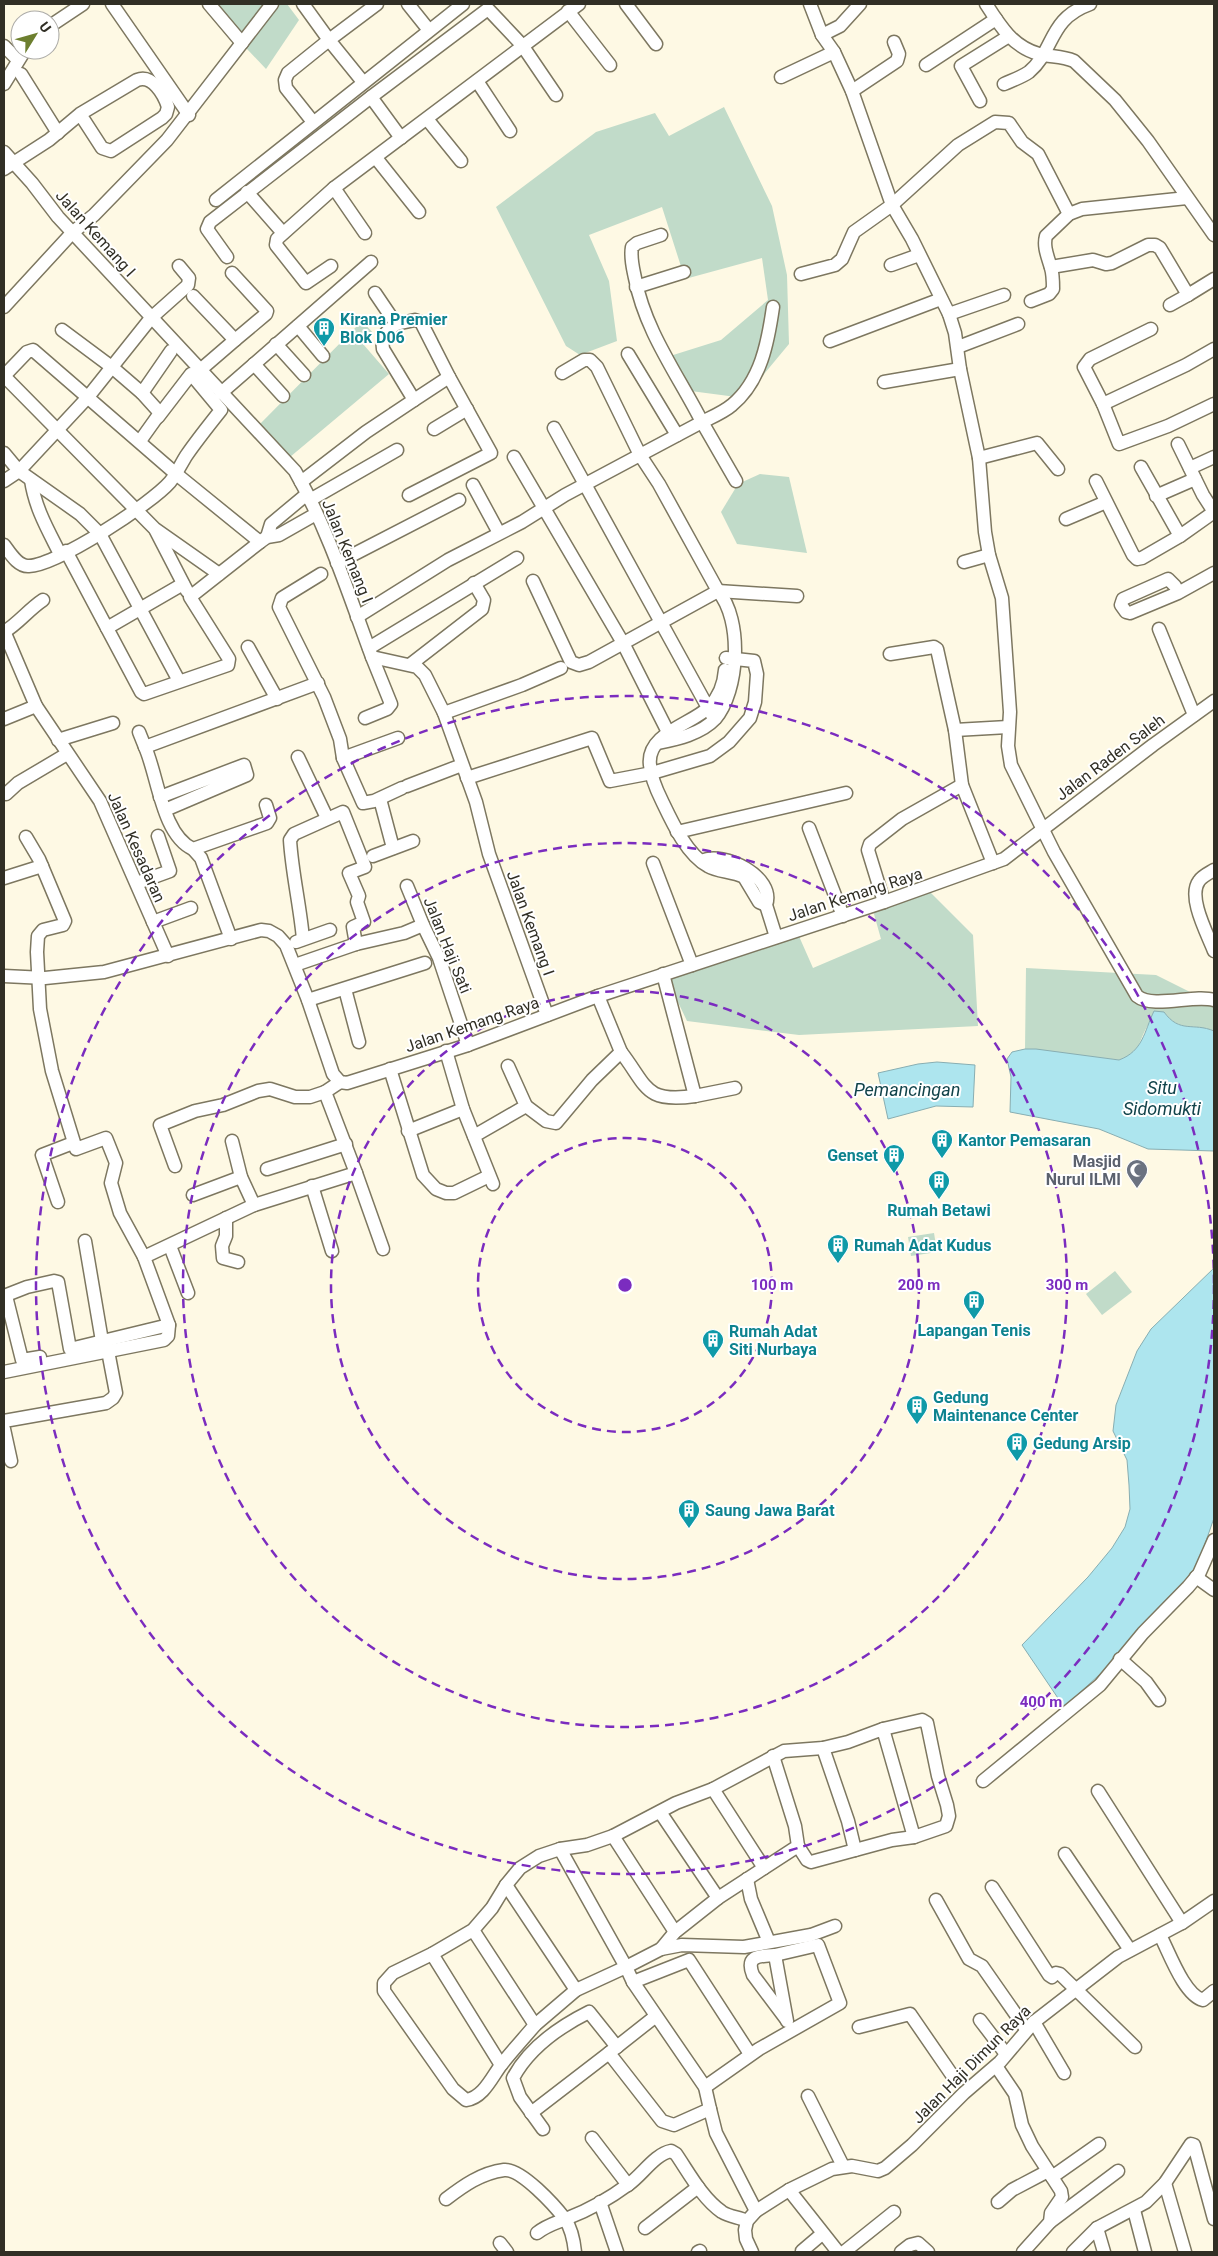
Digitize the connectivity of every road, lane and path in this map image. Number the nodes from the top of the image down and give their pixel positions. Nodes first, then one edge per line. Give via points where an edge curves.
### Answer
1 (83, 4) edge
2 (112, 4) edge
3 (209, 4) edge
4 (272, 4) edge
5 (303, 4) edge
6 (377, 4) edge
7 (408, 4) edge
8 (463, 4) edge
9 (579, 4) edge
10 (626, 4) edge
11 (810, 4) edge
12 (860, 4) edge
13 (986, 4) edge
14 (1090, 4) edge
15 (488, 5) edge
16 (568, 11) junction
17 (60, 19) edge
18 (996, 19) junction
19 (428, 30) junction
20 (822, 35) junction
21 (1009, 36) junction
22 (330, 40) junction
23 (894, 42) dead end
24 (242, 43) junction
25 (656, 44) dead end
26 (522, 45) junction
27 (834, 52) junction
28 (1042, 54) junction
29 (19, 60) edge
30 (610, 65) dead end
31 (926, 65) dead end
32 (21, 74) dead end
33 (781, 77) dead end
34 (363, 82) junction
35 (477, 82) junction
36 (4, 84) edge
37 (1004, 84) dead end
38 (852, 91) junction
39 (556, 95) dead end
40 (370, 97) junction
41 (980, 101) dead end
42 (80, 114) junction
43 (189, 115) junction
44 (428, 119) junction
45 (313, 122) junction
46 (510, 131) dead end
47 (58, 133) junction
48 (401, 138) junction
49 (4, 152) edge
50 (376, 158) junction
51 (461, 161) dead end
52 (9, 166) edge
53 (334, 188) junction
54 (247, 192) junction
55 (1187, 198) junction
56 (216, 200) dead end
57 (892, 205) junction
58 (419, 212) dead end
59 (1069, 214) junction
60 (72, 233) junction
61 (365, 233) dead end
62 (283, 234) junction
63 (661, 234) dead end
64 (1214, 235) edge
65 (919, 255) junction
66 (227, 257) dead end
67 (371, 262) dead end
68 (891, 265) dead end
69 (179, 266) dead end
70 (331, 266) dead end
71 (1051, 267) junction
72 (684, 272) dead end
73 (232, 273) dead end
74 (801, 274) dead end
75 (1214, 279) edge
76 (636, 287) junction
77 (376, 293) dead end
78 (1004, 295) dead end
79 (1188, 295) junction
80 (193, 296) dead end
81 (942, 299) junction
82 (1031, 301) dead end
83 (1170, 305) dead end
84 (4, 307) edge
85 (773, 307) dead end
86 (949, 314) junction
87 (151, 318) junction
88 (396, 324) junction
89 (1018, 324) dead end
90 (298, 326) junction
91 (1151, 329) dead end
92 (62, 330) dead end
93 (235, 340) junction
94 (830, 341) dead end
95 (276, 344) junction
96 (958, 348) junction
97 (1214, 349) edge
98 (172, 350) dead end
99 (628, 354) dead end
100 (323, 356) dead end
101 (254, 364) junction
102 (113, 368) junction
103 (960, 368) junction
104 (200, 371) junction
105 (562, 373) dead end
106 (304, 375) dead end
107 (4, 376) edge
108 (448, 377) junction
109 (884, 382) dead end
110 (221, 393) junction
111 (142, 394) junction
112 (283, 396) dead end
113 (88, 397) junction
114 (414, 400) junction
115 (1103, 404) junction
116 (1214, 404) edge
117 (467, 409) junction
118 (158, 417) junction
119 (702, 422) junction
120 (554, 428) dead end
121 (434, 429) dead end
122 (57, 430) junction
123 (678, 435) junction
124 (140, 441) junction
125 (1178, 444) dead end
126 (397, 450) dead end
127 (4, 453) edge
128 (640, 455) junction
129 (514, 457) dead end
130 (1214, 457) edge
131 (979, 458) junction
132 (1142, 467) dead end
133 (1058, 469) dead end
134 (19, 471) junction
135 (175, 473) junction
136 (1193, 474) junction
137 (32, 480) junction
138 (4, 481) edge
139 (736, 481) dead end
140 (1096, 481) dead end
141 (586, 484) junction
142 (473, 485) dead end
143 (306, 492) junction
144 (409, 495) dead end
145 (1156, 496) junction
146 (459, 500) dead end
147 (1106, 502) junction
148 (544, 508) junction
149 (137, 510) junction
150 (1214, 512) edge
151 (316, 514) junction
152 (1066, 519) dead end
153 (155, 529) junction
154 (499, 533) junction
155 (100, 534) junction
156 (1180, 536) junction
157 (264, 539) junction
158 (4, 545) edge
159 (63, 553) junction
160 (989, 555) junction
161 (517, 558) dead end
162 (964, 562) dead end
163 (337, 563) junction
164 (1214, 573) edge
165 (219, 574) junction
166 (321, 574) dead end
167 (533, 582) dead end
168 (474, 583) junction
169 (183, 584) junction
170 (718, 591) junction
171 (1178, 593) dead end
172 (797, 596) dead end
173 (190, 597) junction
174 (43, 600) dead end
175 (140, 609) junction
176 (357, 617) junction
177 (660, 622) junction
178 (107, 628) junction
179 (1160, 629) dead end
180 (4, 631) edge
181 (623, 643) junction
182 (248, 647) dead end
183 (370, 652) junction
184 (890, 654) dead end
185 (731, 659) junction
186 (411, 664) junction
187 (561, 668) dead end
188 (179, 681) junction
189 (318, 683) junction
190 (277, 699) junction
191 (1214, 702) edge
192 (36, 706) junction
193 (444, 713) junction
194 (712, 714) junction
195 (1194, 715) junction
196 (365, 718) dead end
197 (4, 719) edge
198 (113, 723) dead end
199 (1008, 727) junction
200 (955, 730) junction
201 (139, 732) dead end
202 (670, 737) junction
203 (398, 738) dead end
204 (58, 740) junction
205 (145, 747) junction
206 (67, 754) junction
207 (298, 757) dead end
208 (343, 758) junction
209 (462, 765) junction
210 (652, 773) junction
211 (467, 778) junction
212 (962, 784) junction
213 (846, 793) dead end
214 (6, 794) dead end
215 (160, 797) junction
216 (380, 799) junction
217 (266, 804) dead end
218 (165, 810) junction
219 (327, 818) junction
220 (809, 828) dead end
221 (1042, 830) junction
222 (677, 832) junction
223 (158, 836) dead end
224 (26, 837) dead end
225 (413, 840) dead end
226 (1028, 842) joint
227 (393, 848) junction
228 (193, 849) junction
229 (373, 856) dead end
230 (654, 863) dead end
231 (993, 863) junction
232 (42, 866) junction
233 (1214, 870) edge
234 (4, 878) edge
235 (137, 883) junction
236 (408, 886) dead end
237 (884, 902) junction
238 (191, 908) dead end
239 (843, 916) junction
240 (153, 922) junction
241 (423, 925) junction
242 (330, 930) dead end
243 (776, 937) junction
244 (1212, 937) edge
245 (231, 939) junction
246 (303, 939) junction
247 (356, 944) junction
248 (286, 945) junction
249 (1214, 951) edge
250 (168, 956) junction
251 (425, 963) dead end
252 (692, 964) junction
253 (295, 965) junction
254 (663, 974) junction
255 (4, 976) edge
256 (38, 977) junction
257 (345, 989) junction
258 (598, 996) junction
259 (308, 1000) junction
260 (1214, 1000) edge
261 (547, 1015) junction
262 (359, 1042) dead end
263 (468, 1045) junction
264 (446, 1051) junction
265 (622, 1052) junction
266 (508, 1066) dead end
267 (390, 1069) junction
268 (340, 1082) junction
269 (735, 1088) dead end
270 (325, 1092) junction
271 (695, 1096) junction
272 (526, 1106) junction
273 (463, 1109) junction
274 (408, 1131) junction
275 (474, 1136) junction
276 (232, 1141) dead end
277 (73, 1143) junction
278 (346, 1144) junction
279 (175, 1166) dead end
280 (267, 1169) dead end
281 (356, 1173) junction
282 (241, 1177) junction
283 (312, 1186) junction
284 (193, 1196) dead end
285 (58, 1202) dead end
286 (254, 1206) junction
287 (226, 1218) junction
288 (85, 1241) dead end
289 (170, 1246) junction
290 (383, 1249) dead end
291 (332, 1251) dead end
292 (144, 1257) junction
293 (238, 1262) dead end
294 (188, 1293) dead end
295 (5, 1296) edge
296 (105, 1346) junction
297 (70, 1349) junction
298 (4, 1372) edge
299 (4, 1421) edge
300 (4, 1430) edge
301 (11, 1461) dead end
302 (1214, 1540) edge
303 (1196, 1577) junction
304 (1214, 1590) edge
305 (1120, 1659) junction
306 (1159, 1700) dead end
307 (883, 1729) junction
308 (823, 1748) junction
309 (773, 1756) junction
310 (983, 1781) dead end
311 (713, 1789) junction
312 (1098, 1791) dead end
313 (660, 1812) junction
314 (612, 1836) junction
315 (914, 1837) junction
316 (798, 1846) junction
317 (560, 1850) junction
318 (855, 1850) junction
319 (1065, 1854) dead end
320 (764, 1868) junction
321 (747, 1879) junction
322 (506, 1885) junction
323 (992, 1887) dead end
324 (718, 1898) junction
325 (936, 1900) dead end
326 (1214, 1901) edge
327 (1182, 1923) junction
328 (835, 1926) dead end
329 (473, 1930) junction
330 (676, 1932) junction
331 (1160, 1935) junction
332 (769, 1942) junction
333 (661, 1949) junction
334 (1130, 1950) junction
335 (432, 1954) junction
336 (775, 1955) junction
337 (626, 1967) junction
338 (633, 1982) junction
339 (1077, 1989) junction
340 (576, 1990) junction
341 (1214, 1992) edge
342 (656, 2016) junction
343 (980, 2020) dead end
344 (535, 2025) junction
345 (790, 2025) junction
346 (1030, 2026) junction
347 (860, 2027) dead end
348 (1135, 2047) dead end
349 (613, 2050) junction
350 (750, 2054) junction
351 (1006, 2054) junction
352 (501, 2065) junction
353 (996, 2066) junction
354 (1064, 2073) dead end
355 (952, 2075) dead end
356 (705, 2087) junction
357 (808, 2096) dead end
358 (710, 2110) junction
359 (531, 2113) junction
360 (543, 2130) dead end
361 (592, 2138) dead end
362 (1099, 2144) dead end
363 (843, 2166) junction
364 (1118, 2171) dead end
365 (1050, 2174) junction
366 (1165, 2183) junction
367 (628, 2186) junction
368 (698, 2187) junction
369 (789, 2190) junction
370 (446, 2199) dead end
371 (600, 2202) junction
372 (998, 2202) dead end
373 (1134, 2210) junction
374 (756, 2211) junction
375 (894, 2212) dead end
376 (1050, 2218) junction
377 (1214, 2219) edge
378 (565, 2220) junction
379 (747, 2221) junction
380 (645, 2228) dead end
381 (1097, 2228) junction
382 (537, 2233) dead end
383 (822, 2234) junction
384 (572, 2251) edge
385 (617, 2252) edge
386 (752, 2252) edge
387 (802, 2252) edge
388 (838, 2252) edge
389 (844, 2252) edge
390 (901, 2252) edge
391 (928, 2252) edge
392 (1024, 2252) edge
393 (1073, 2252) edge
394 (1104, 2252) edge
395 (1145, 2252) edge
396 (1185, 2252) edge

1 - 17 street
2 - 43 street
3 - 24 street
4 - 24 street
5 - 22 street
6 - 22 street
7 - 19 street
8 - 19 street
9 - 16 street
10 - 25 street
11 - 20 street
12 - 20 street via 840,26
13 - 18 street
14 - 28 street via 1062,21
15 - 26 street
15 - 40 street
16 - 26 street
16 - 30 street
18 - 21 street
18 - 31 street
19 - 34 street
20 - 27 street
21 - 28 street via 1022,47
21 - 41 street via 961,66
22 - 34 street
22 - 45 street via 286,76 286,88
23 - 38 street via 899,54 897,61
24 - 43 street
26 - 35 street
26 - 39 street
27 - 33 street
27 - 38 street
28 - 37 street via 1028,72
28 - 55 street via 1074,61 1115,100
29 - 36 street
32 - 47 street
34 - 45 street
35 - 44 street
35 - 46 street
38 - 57 street
40 - 48 street
40 - 54 street
42 - 42 street via 102,148 111,151 162,118 168,107 152,81 141,78
42 - 47 street
43 - 60 street via 94,215
44 - 48 street
44 - 51 street
45 - 56 street
47 - 52 street
48 - 50 street
49 - 52 street, Jalan Kemang I
50 - 53 street
50 - 58 street
52 - 60 street, Jalan Kemang I
53 - 61 street
53 - 62 street
54 - 62 street
54 - 66 street via 207,229
55 - 59 street via 1082,209
55 - 64 street
57 - 59 street via 958,145 995,122 1005,122 1026,146 1038,154
57 - 65 street
57 - 74 street via 854,232 842,259 835,265
59 - 71 street via 1046,236 1047,258
60 - 84 street
60 - 87 street, Jalan Kemang I
62 - 70 street via 276,245 304,282 309,282
63 - 76 street via 632,247 630,255
65 - 68 street
65 - 81 street
67 - 90 street
69 - 87 street via 189,278 188,285
71 - 79 street via 1093,260 1112,263 1148,245 1155,245 1160,248
71 - 82 street via 1052,290
72 - 76 street
73 - 93 street via 266,311
75 - 79 street
76 - 119 street via 650,327
77 - 88 street
78 - 86 street
79 - 83 street
80 - 93 street
81 - 86 street
81 - 94 street
85 - 119 street via 765,354 749,384 732,405
86 - 96 street
87 - 102 street
87 - 104 street, Jalan Kemang I
88 - 108 street via 421,322
88 - 114 street via 385,333 383,349
89 - 96 street
90 - 95 street
90 - 100 street
91 - 115 street via 1085,364
92 - 102 street
93 - 104 street
95 - 101 street
95 - 106 street
96 - 103 street
97 - 115 street
98 - 111 street
99 - 123 street
101 - 110 street
101 - 112 street
102 - 111 street
102 - 113 street
103 - 109 street
103 - 131 street
104 - 110 street, Jalan Kemang I
105 - 128 street via 584,360 590,360 597,367
107 - 113 street via 27,352 33,350
107 - 122 street
108 - 114 street
108 - 117 street
110 - 143 street, Jalan Kemang I via 288,463
111 - 118 street via 157,408
113 - 122 street
113 - 124 street
114 - 143 street via 366,432
115 - 116 street via 1121,445
117 - 121 street
117 - 144 street via 492,453
118 - 124 street
118 - 135 street via 191,374 221,410
119 - 123 street
119 - 139 street
120 - 141 street
122 - 134 street
122 - 149 street
123 - 128 street
124 - 135 street
125 - 136 street
126 - 143 street
127 - 134 street
128 - 141 street
128 - 170 street
129 - 148 street
130 - 136 street
131 - 133 street via 1037,442
131 - 160 street
132 - 145 street
134 - 137 street
134 - 138 street
135 - 149 street via 171,481
135 - 157 street
136 - 145 street
136 - 150 street
137 - 155 street via 80,514
137 - 159 street via 40,514
140 - 147 street
141 - 148 street
141 - 177 street
142 - 154 street
143 - 151 street, Jalan Kemang I
143 - 157 street via 272,524
145 - 156 street
146 - 163 street
147 - 152 street
147 - 156 street via 1137,559
148 - 154 street
148 - 181 street
149 - 153 street
149 - 155 street
150 - 156 street
151 - 157 street via 279,535
151 - 163 street, Jalan Kemang I
153 - 165 street
153 - 169 street
154 - 176 street via 448,560
155 - 159 street
155 - 175 street
157 - 165 street
158 - 159 street via 17,561 28,566 41,564
159 - 178 street
160 - 162 street
160 - 199 street via 1002,598 1010,712
161 - 168 street
163 - 176 street, Jalan Kemang I
164 - 171 street
165 - 173 street
166 - 189 street via 282,598 279,607
167 - 181 street via 571,662 579,665 589,662
168 - 183 street
168 - 186 street via 484,600 482,609
169 - 173 street
169 - 175 street
170 - 172 street
170 - 177 street
170 - 185 street via 727,601 733,630
173 - 188 street via 230,663
174 - 180 street via 28,609 18,624
175 - 178 street
175 - 188 street
176 - 183 street, Jalan Kemang I
177 - 181 street
177 - 194 street
178 - 188 street via 143,694
179 - 195 street
180 - 192 street, Jalan Kesadaran
181 - 202 street
182 - 190 street
183 - 186 street
183 - 196 street, Jalan Kemang I via 391,704 387,709
184 - 200 street via 936,648
185 - 194 street via 727,700
185 - 210 street via 754,662 757,674 755,702 750,718 729,742 710,756
186 - 193 street, Jalan Kemang I via 425,675
187 - 193 street
189 - 190 street
189 - 208 street via 338,734
190 - 205 street
191 - 195 street, Jalan Raden Saleh
192 - 197 street
192 - 204 street, Jalan Kesadaran
193 - 209 street, Jalan Kemang I
194 - 202 street via 701,730
195 - 221 street, Jalan Raden Saleh
198 - 204 street
199 - 200 street
199 - 221 street via 1011,766
200 - 212 street
201 - 205 street
202 - 210 street via 658,743 651,754
203 - 208 street
204 - 206 street, Jalan Kesadaran
205 - 215 street
206 - 214 street via 18,783
206 - 235 street, Jalan Kesadaran via 100,801
207 - 219 street
208 - 216 street via 363,803
209 - 211 street, Jalan Kemang I
209 - 216 street
210 - 211 street via 610,781 592,738
210 - 222 street
211 - 261 street, Jalan Kemang I via 489,854
212 - 231 street
212 - 237 street via 902,819 870,844 868,850
213 - 222 street
215 - 218 street
215 - 218 street via 244,765 247,775
216 - 227 street
217 - 228 street via 270,818 267,822
218 - 228 street via 181,840
219 - 246 street via 294,834 290,840 291,869
219 - 247 street via 343,812 364,867 349,873 359,896 357,902 364,922 353,927
220 - 239 street
221 - 226 street, Jalan Raden Saleh
221 - 260 street via 1140,999
222 - 243 street via 707,866 746,872 764,886
223 - 235 street via 170,871
224 - 232 street
225 - 227 street
226 - 231 street, Jalan Kemang Raya
227 - 229 street
228 - 245 street via 201,858
230 - 252 street
231 - 237 street, Jalan Kemang Raya
232 - 234 street
232 - 256 street via 65,922 39,933
233 - 244 street via 1198,881 1195,890 1197,908
235 - 240 street, Jalan Kesadaran
236 - 241 street, Jalan Haji Sati
237 - 239 street, Jalan Kemang Raya
238 - 240 street
239 - 243 street, Jalan Kemang Raya
240 - 250 street, Jalan Kesadaran
241 - 247 street via 404,934
241 - 263 street, Jalan Haji Sati via 439,958
242 - 246 street
243 - 252 street, Jalan Kemang Raya
244 - 249 street
245 - 248 street via 261,930 278,936
245 - 250 street
246 - 248 street
247 - 253 street
248 - 253 street
250 - 256 street via 104,972
251 - 257 street
252 - 254 street, Jalan Kemang Raya
253 - 259 street
254 - 258 street, Jalan Kemang Raya
254 - 271 street
255 - 256 street
256 - 277 street via 40,1009 52,1071
257 - 259 street
257 - 262 street
258 - 261 street, Jalan Kemang Raya
258 - 265 street
259 - 268 street via 333,1074
261 - 263 street, Jalan Kemang Raya
263 - 264 street, Jalan Kemang Raya
264 - 267 street, Jalan Kemang Raya
264 - 273 street
265 - 271 street via 654,1095
265 - 272 street via 592,1080 556,1123 546,1121
266 - 272 street
267 - 268 street, Jalan Kemang Raya via 347,1083
267 - 274 street
268 - 270 street
269 - 271 street
270 - 278 street
270 - 279 street via 295,1097 270,1089 258,1091 160,1125
272 - 275 street
273 - 274 street
273 - 275 street
274 - 275 street via 423,1174 436,1189 446,1193 491,1180
276 - 282 street
277 - 285 street via 42,1155
277 - 292 street via 76,1149 106,1138 116,1163 111,1183 120,1213
278 - 280 street
278 - 281 street
281 - 283 street
281 - 290 street
282 - 284 street
282 - 286 street
283 - 286 street
283 - 291 street
286 - 287 street
287 - 289 street
287 - 293 street via 223,1258
288 - 296 street
289 - 292 street
289 - 294 street
292 - 296 street via 169,1325
295 - 297 street via 22,1360
295 - 297 street via 28,1287 58,1282
296 - 297 street
296 - 298 street
296 - 299 street via 116,1393 113,1398 106,1403
300 - 301 street
302 - 303 street
303 - 304 street
303 - 305 street
305 - 306 street via 1146,1682
305 - 310 street via 1100,1685
307 - 308 street
307 - 315 street
307 - 315 street via 922,1720 927,1723 948,1805 948,1822 942,1828
308 - 309 street via 784,1751
308 - 318 street
309 - 311 street
309 - 316 street
311 - 313 street
311 - 320 street
312 - 327 street
313 - 314 street
313 - 324 street
314 - 317 street
314 - 330 street
315 - 318 street
316 - 318 street via 811,1862
316 - 320 street
317 - 322 street via 528,1862
317 - 337 street
319 - 334 street
320 - 321 street
321 - 324 street
321 - 332 street via 751,1899
322 - 329 street
322 - 340 street
323 - 339 street via 1049,1975 1060,1974
324 - 330 street
325 - 346 street via 969,1959 982,1966
326 - 327 street, Jalan Haji Dimun Raya
327 - 331 street, Jalan Haji Dimun Raya
328 - 332 street via 811,1935
329 - 335 street
329 - 344 street
330 - 333 street
331 - 334 street, Jalan Haji Dimun Raya
331 - 341 street via 1193,1995 1203,2000
332 - 333 street via 730,1948 682,1945
333 - 337 street
334 - 339 street, Jalan Haji Dimun Raya
335 - 352 street
335 - 352 street via 393,1973 384,1983 384,1991 461,2098 471,2100
336 - 345 street
336 - 345 street via 756,1957 750,1968
336 - 345 street via 818,1946 840,2003
337 - 338 street
337 - 340 street
338 - 342 street
338 - 350 street via 689,1960
339 - 346 street, Jalan Haji Dimun Raya
339 - 348 street
340 - 344 street
342 - 349 street
342 - 356 street
343 - 351 street
344 - 352 street
345 - 350 street
346 - 351 street, Jalan Haji Dimun Raya
346 - 354 street
347 - 355 street via 910,2014
349 - 358 street via 662,2122 674,2125
349 - 359 street
349 - 359 street via 589,2012 562,2026 528,2056 513,2078
350 - 356 street
351 - 353 street, Jalan Haji Dimun Raya
353 - 363 street, Jalan Haji Dimun Raya via 885,2168 878,2171
353 - 365 street via 1016,2094 1022,2125
356 - 358 street
357 - 363 street
358 - 374 street via 716,2133
359 - 360 street
361 - 367 street
362 - 365 street
363 - 369 street, Jalan Haji Dimun Raya
364 - 376 street
365 - 372 street via 1012,2190
365 - 376 street via 1062,2197
366 - 373 street
366 - 377 street via 1190,2144 1194,2145
366 - 396 street
367 - 368 street via 671,2151
367 - 371 street
368 - 379 street via 722,2212
368 - 380 street
369 - 374 street, Jalan Haji Dimun Raya
369 - 383 street
370 - 378 street via 473,2179 504,2170 512,2171 540,2192
371 - 378 street
371 - 385 street
373 - 381 street
373 - 395 street
374 - 379 street, Jalan Haji Dimun Raya
375 - 389 street
376 - 392 street
378 - 382 street via 553,2222
378 - 384 street
379 - 386 street via 746,2238
381 - 393 street
381 - 394 street
383 - 387 street
383 - 388 street
390 - 391 street via 918,2243

